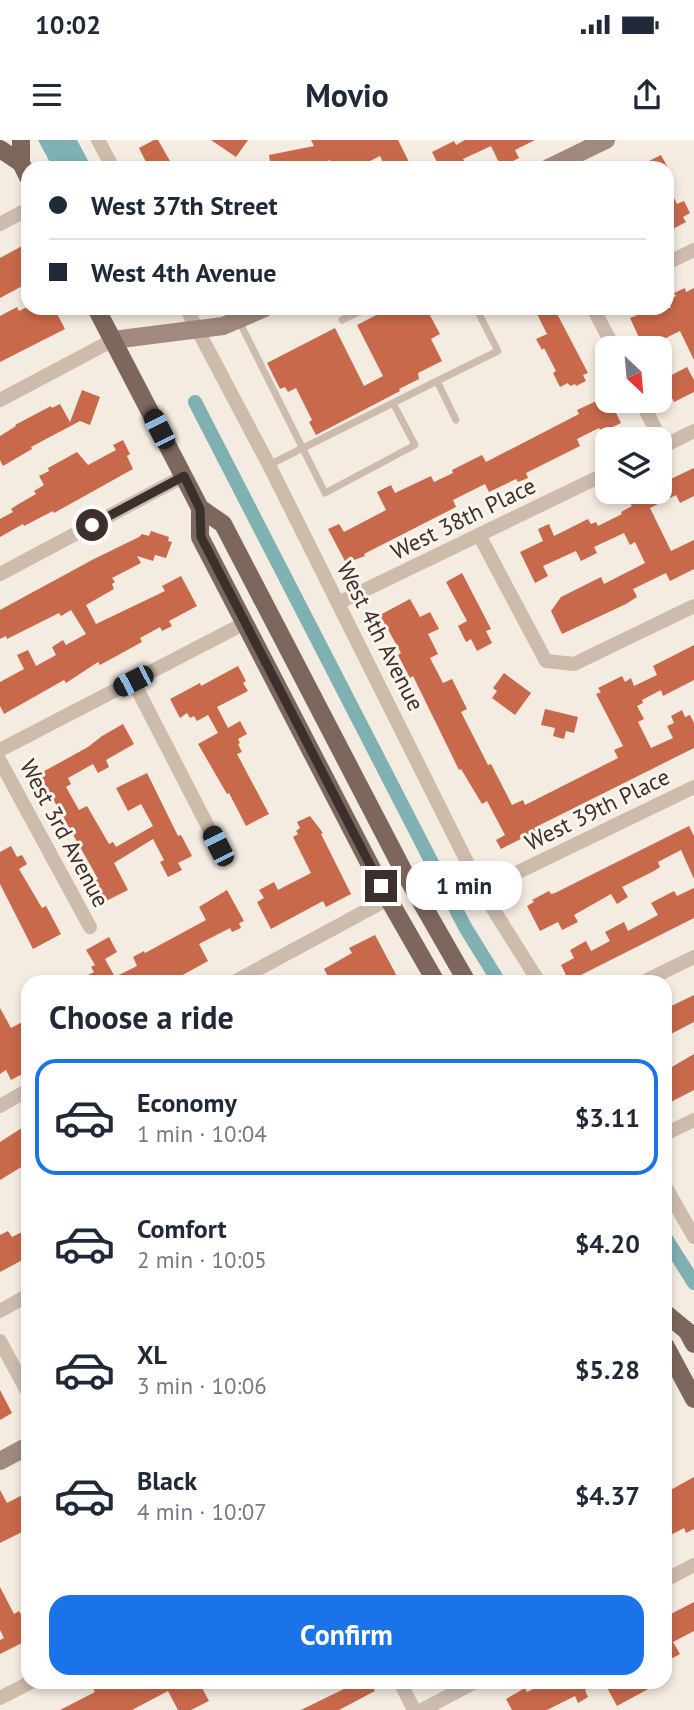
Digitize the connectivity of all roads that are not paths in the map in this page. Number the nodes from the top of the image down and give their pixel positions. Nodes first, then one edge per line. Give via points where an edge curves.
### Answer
1 (21, 140) edge
2 (98, 140) edge
3 (606, 140) edge
4 (0, 149) edge
5 (23, 161) edge
6 (109, 161) edge
7 (562, 161) edge
8 (21, 167) edge
9 (21, 213) edge
10 (0, 224) edge
11 (694, 250) edge
12 (674, 260) edge
13 (100, 315) edge
14 (190, 315) edge
15 (249, 315) edge
16 (352, 315) edge
17 (480, 315) edge
18 (597, 315) edge
19 (238, 320) junction
20 (342, 320) dead end
21 (197, 329) junction
22 (608, 336) edge
23 (113, 340) junction
24 (437, 382) junction
25 (0, 400) edge
26 (393, 403) junction
27 (456, 420) dead end
28 (694, 431) edge
29 (672, 442) edge
30 (302, 449) junction
31 (269, 466) junction
32 (184, 476) junction
33 (595, 479) edge
34 (200, 509) junction
35 (479, 535) junction
36 (0, 574) edge
37 (338, 603) junction
38 (694, 606) edge
39 (245, 623) junction
40 (280, 632) junction
41 (133, 681) junction
42 (0, 750) edge
43 (0, 761) edge
44 (694, 787) edge
45 (218, 846) dead end
46 (481, 890) junction
47 (388, 899) junction
48 (90, 927) dead end
49 (694, 957) edge
50 (247, 975) edge
51 (432, 975) edge
52 (463, 975) edge
53 (535, 975) edge
54 (657, 975) edge
55 (21, 1094) edge
56 (0, 1105) edge
57 (694, 1121) edge
58 (672, 1131) edge
59 (672, 1198) edge
60 (694, 1237) edge
61 (21, 1300) edge
62 (0, 1311) edge
63 (672, 1318) edge
64 (0, 1340) edge
65 (694, 1344) edge
66 (672, 1358) edge
67 (21, 1380) edge
68 (694, 1399) edge
69 (21, 1450) edge
70 (0, 1461) edge
71 (694, 1564) edge
72 (672, 1576) edge
73 (21, 1687) edge
74 (404, 1689) edge
75 (462, 1689) edge
76 (0, 1698) edge
77 (414, 1710) edge
78 (422, 1710) edge

1 - 5 main road
2 - 6 street
3 - 7 street
4 - 8 main road
9 - 10 street
11 - 12 street
13 - 23 main road
14 - 21 street, West 4th Avenue
15 - 19 street
16 - 20 lane
17 - 24 lane via 498,351
18 - 22 street
19 - 21 street
19 - 30 lane
21 - 23 street
21 - 31 street, West 4th Avenue
23 - 25 street
23 - 32 main road
24 - 26 lane
24 - 27 lane
26 - 30 lane
26 - 30 lane via 415,445 325,493
28 - 29 street
30 - 31 lane
31 - 37 street, West 4th Avenue
32 - 34 main road
32 - 36 street
33 - 35 street, West 38th Place
34 - 39 main road via 201,537
34 - 40 main road via 223,524
35 - 37 street, West 38th Place
35 - 38 street via 546,661 574,664
37 - 46 street, West 4th Avenue
39 - 40 main road via 257,620
39 - 41 street
39 - 47 main road
40 - 52 main road via 404,873
41 - 42 street
41 - 45 street
43 - 48 street, West 3rd Avenue
44 - 46 street, West 39th Place
46 - 53 street, West 4th Avenue
47 - 50 street
47 - 51 main road
49 - 54 street
55 - 56 street
57 - 58 street
59 - 60 street
61 - 62 street
63 - 65 main road
64 - 67 street
66 - 68 main road
69 - 70 street
71 - 72 street
73 - 76 street
74 - 77 street
75 - 78 street

